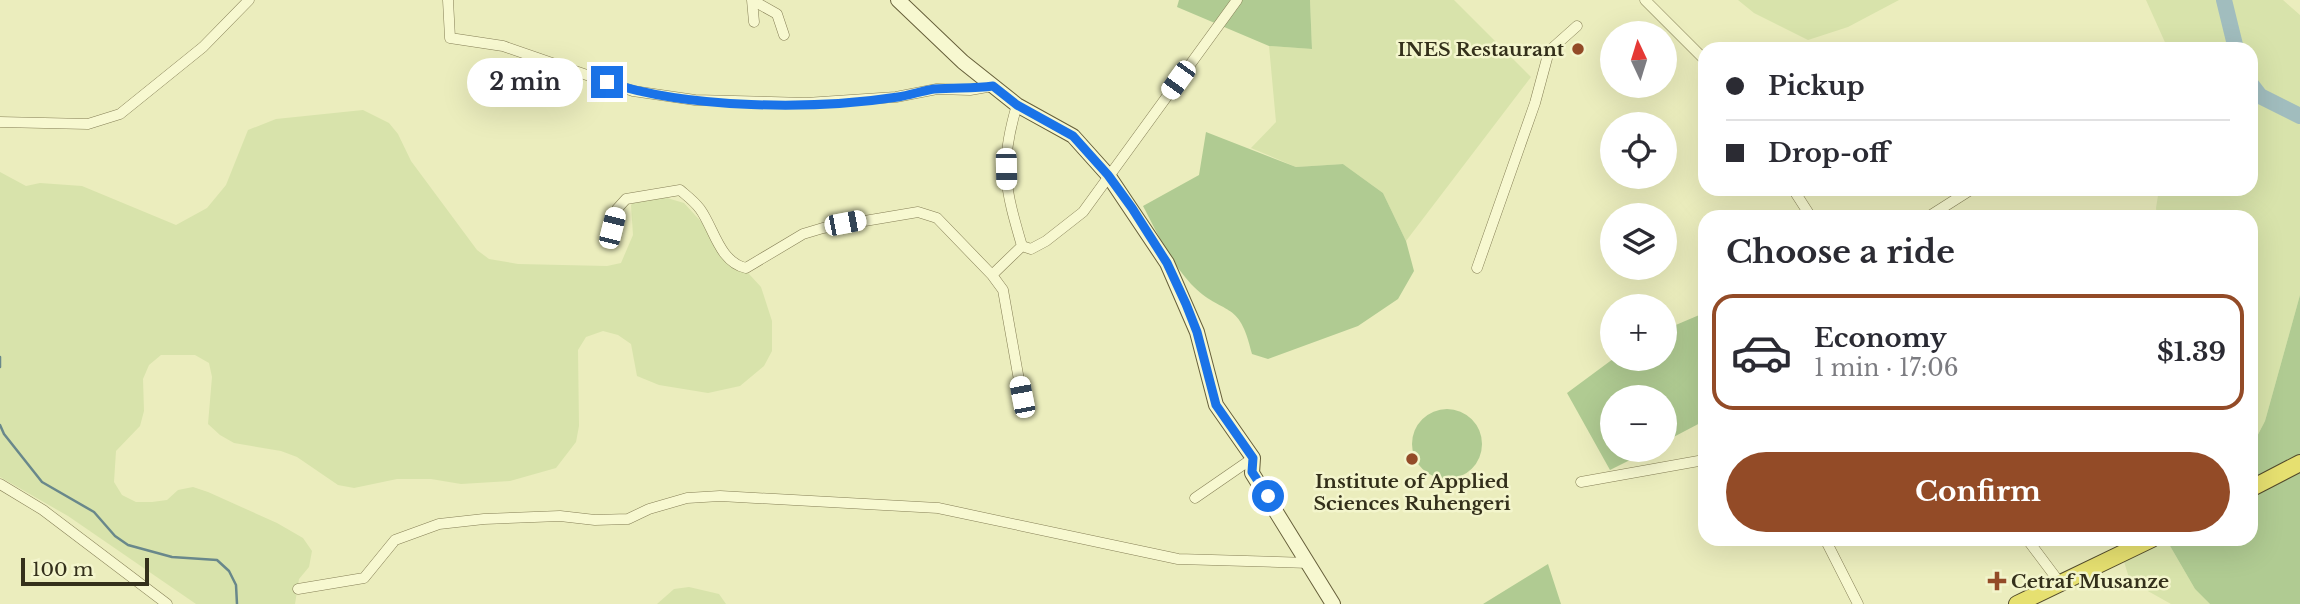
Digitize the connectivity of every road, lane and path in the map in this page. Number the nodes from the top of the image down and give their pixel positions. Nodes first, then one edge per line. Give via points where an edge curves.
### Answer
1 (249, 0) edge
2 (448, 0) edge
3 (752, 0) edge
4 (898, 0) edge
5 (1237, 0) edge
6 (1645, 0) edge
7 (754, 22) dead end
8 (1577, 26) dead end
9 (784, 35) dead end
10 (1698, 53) edge
11 (993, 86) junction
12 (1017, 105) junction
13 (0, 122) edge
14 (1108, 175) junction
15 (1961, 196) edge
16 (1939, 210) edge
17 (612, 228) dead end
18 (1022, 246) junction
19 (1477, 268) dead end
20 (992, 275) junction
21 (1022, 397) dead end
22 (1253, 458) junction
23 (1698, 461) edge
24 (2300, 463) edge
25 (1581, 482) dead end
26 (0, 484) edge
27 (2258, 485) edge
28 (1195, 498) dead end
29 (1829, 546) edge
30 (2032, 546) edge
31 (2137, 546) edge
32 (1309, 563) junction
33 (2060, 583) junction
34 (298, 589) dead end
35 (167, 604) edge
36 (1333, 604) edge
37 (1858, 604) edge
38 (2017, 604) edge

1 - 13 street via 203,47 120,114 88,124
2 - 11 street via 450,38 503,46 634,91 728,103 806,103
3 - 7 street
3 - 9 street via 777,13
4 - 11 main road
5 - 14 street
6 - 10 street
8 - 19 street via 1549,51
11 - 12 main road
12 - 14 main road via 1073,136
12 - 18 street via 1006,144 1006,194
14 - 18 street via 1083,212 1046,242
14 - 22 main road via 1167,263 1197,332 1216,405
15 - 16 street
17 - 20 street via 617,209 626,199 680,190 702,212 724,252 746,268 803,234 918,212 937,218
18 - 20 street
20 - 21 street via 1003,290
22 - 28 street
22 - 32 main road via 1252,472
23 - 25 street
24 - 27 highway
26 - 35 street via 43,510
29 - 37 street
30 - 33 street
31 - 33 highway
32 - 34 street via 1178,559 938,508 720,496 687,498 628,519 560,516 439,524 395,540 364,578
32 - 36 main road
33 - 38 highway

